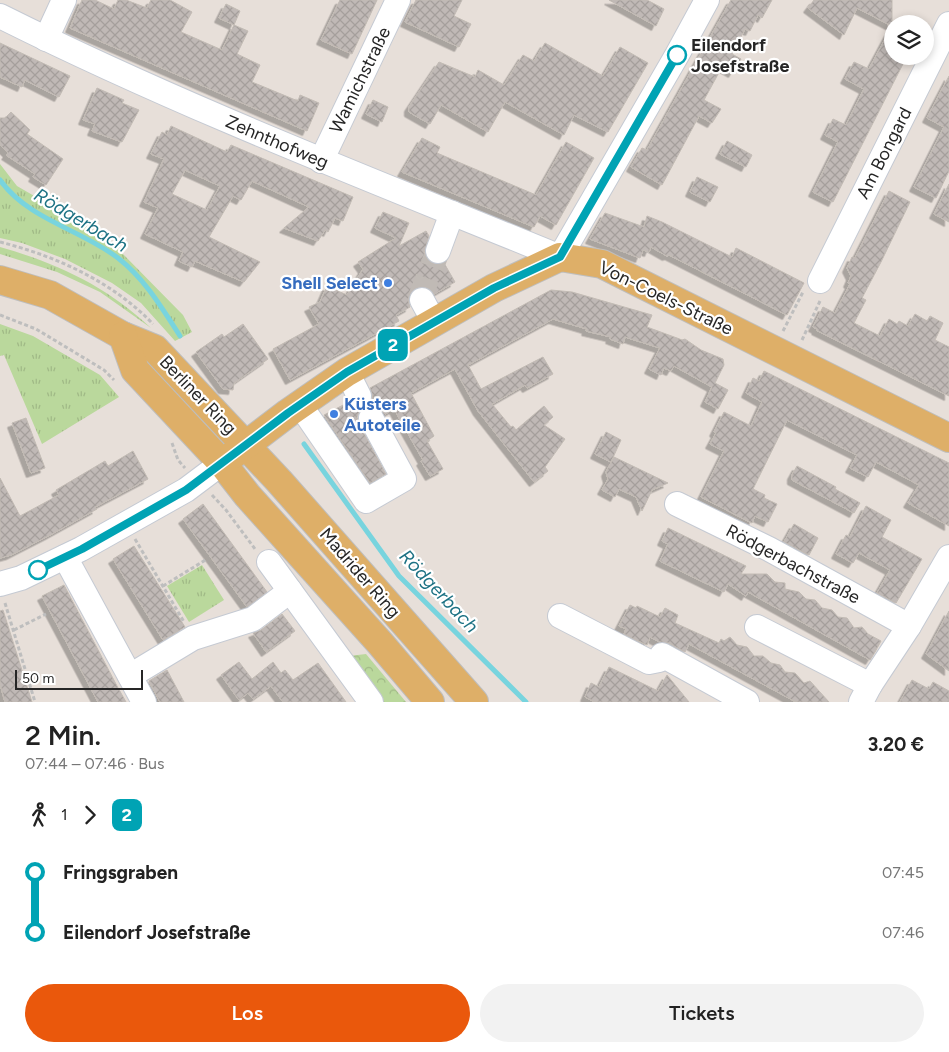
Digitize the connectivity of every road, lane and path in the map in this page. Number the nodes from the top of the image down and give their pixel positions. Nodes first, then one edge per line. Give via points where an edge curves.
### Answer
1 (64, 0) edge
2 (398, 0) edge
3 (707, 0) edge
4 (0, 16) edge
5 (949, 24) edge
6 (46, 39) junction
7 (321, 161) junction
8 (452, 213) junction
9 (0, 242) edge
10 (438, 252) tunnel mouth
11 (560, 257) junction
12 (0, 280) edge
13 (820, 281) junction
14 (0, 315) edge
15 (158, 328) dead end
16 (783, 354) junction
17 (118, 382) dead end
18 (300, 405) junction
19 (371, 418) dead end
20 (949, 438) edge
21 (234, 454) junction
22 (677, 504) dead end
23 (226, 510) dead end
24 (126, 524) junction
25 (65, 557) junction
26 (949, 557) edge
27 (207, 559) dead end
28 (269, 562) joint
29 (163, 586) junction
30 (1, 589) edge
31 (290, 591) junction
32 (46, 614) dead end
33 (560, 616) dead end
34 (909, 626) junction
35 (757, 627) dead end
36 (14, 630) junction
37 (193, 638) junction
38 (130, 676) junction
39 (866, 694) edge
40 (35, 702) edge
41 (144, 702) edge
42 (371, 702) edge
43 (430, 702) edge
44 (474, 702) edge
45 (747, 702) edge

1 - 6 street
2 - 7 street, Wamichstraße
3 - 11 street
4 - 6 street, Zehnthofweg
5 - 13 street, Am Bongard
6 - 7 street, Zehnthofweg
7 - 8 street, Zehnthofweg
8 - 10 street
8 - 11 street, Zehnthofweg
9 - 15 path via 63,263 110,288
11 - 16 main road, Von-Coels-Straße via 602,264
11 - 18 main road via 494,288 428,311 353,384
12 - 21 main road, Berliner Ring via 50,295 123,336 135,370
13 - 16 path via 825,292
13 - 16 path via 807,284
14 - 17 path via 36,329
16 - 20 main road, Von-Coels-Straße
18 - 19 street via 366,501 404,480
18 - 21 main road
21 - 24 street via 186,490
21 - 43 main road, Madrider Ring via 247,495
21 - 44 main road, Madrider Ring
22 - 34 street, Rödgerbachstraße via 769,549
23 - 28 path
24 - 25 street
24 - 29 path
25 - 30 street
25 - 38 street
26 - 34 street
27 - 29 path
28 - 31 street
29 - 37 path
30 - 36 path
31 - 37 street via 253,619
31 - 42 street
32 - 36 path
33 - 45 street via 649,662 659,660 662,655
34 - 39 street
35 - 39 street
36 - 40 path
37 - 38 street
38 - 41 street

